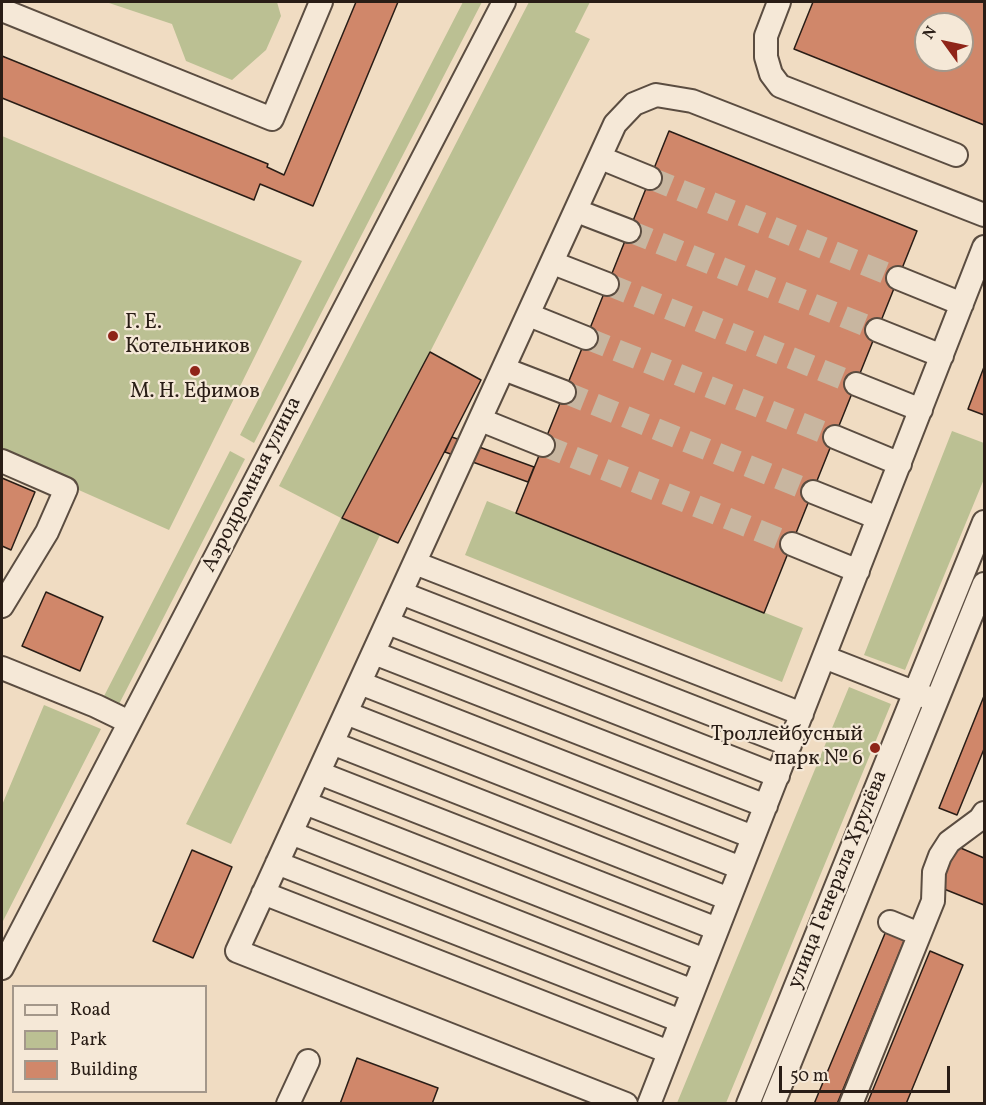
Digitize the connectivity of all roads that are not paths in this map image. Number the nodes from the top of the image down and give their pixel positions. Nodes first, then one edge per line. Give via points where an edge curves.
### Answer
1 (321, 2) edge
2 (504, 2) edge
3 (779, 2) edge
4 (2, 10) edge
5 (956, 155) dead end
6 (601, 158) junction
7 (650, 178) tunnel mouth
8 (577, 210) junction
9 (984, 215) edge
10 (629, 231) tunnel mouth
11 (984, 247) edge
12 (553, 263) junction
13 (898, 278) tunnel mouth
14 (607, 284) tunnel mouth
15 (962, 304) junction
16 (529, 315) junction
17 (877, 330) tunnel mouth
18 (586, 338) tunnel mouth
19 (942, 356) junction
20 (504, 369) junction
21 (856, 384) tunnel mouth
22 (564, 392) tunnel mouth
23 (921, 410) junction
24 (481, 420) junction
25 (835, 437) tunnel mouth
26 (543, 445) tunnel mouth
27 (2, 461) edge
28 (900, 464) junction
29 (813, 492) tunnel mouth
30 (878, 518) junction
31 (984, 522) edge
32 (792, 544) tunnel mouth
33 (415, 563) junction
34 (858, 571) junction
35 (984, 584) edge
36 (402, 593) junction
37 (2, 606) edge
38 (388, 623) junction
39 (374, 653) junction
40 (824, 657) junction
41 (2, 668) edge
42 (360, 683) junction
43 (915, 693) junction
44 (937, 701) junction
45 (346, 713) junction
46 (802, 714) junction
47 (129, 722) junction
48 (332, 743) junction
49 (790, 745) junction
50 (319, 773) junction
51 (778, 776) junction
52 (305, 803) junction
53 (766, 806) junction
54 (984, 813) edge
55 (291, 833) junction
56 (753, 837) junction
57 (277, 864) junction
58 (741, 868) junction
59 (263, 893) junction
60 (729, 898) junction
61 (831, 899) junction
62 (853, 908) junction
63 (890, 922) dead end
64 (717, 929) junction
65 (920, 934) junction
66 (705, 960) junction
67 (2, 968) edge
68 (693, 991) junction
69 (681, 1021) junction
70 (669, 1052) junction
71 (308, 1061) dead end
72 (288, 1104) edge
73 (626, 1104) edge
74 (649, 1104) edge
75 (748, 1104) edge
76 (774, 1104) edge
77 (851, 1104) edge

1 - 4 street via 272,119
2 - 47 street, Аэродромная улица
3 - 5 street via 766,36 766,57 780,86
6 - 7 street
6 - 8 street
6 - 9 street via 615,124 634,104 656,95 683,99
8 - 10 street
8 - 12 street
11 - 15 street
12 - 14 street
12 - 16 street
13 - 15 street
15 - 19 street
16 - 18 street
16 - 20 street
17 - 19 street
19 - 23 street
20 - 22 street
20 - 24 street
21 - 23 street
23 - 28 street
24 - 26 street
24 - 33 street
25 - 28 street
27 - 37 street via 66,489 47,532
28 - 30 street
29 - 30 street
30 - 34 street
31 - 43 street, улица Генерала Хрулёва
32 - 34 street
33 - 36 street
33 - 46 street
34 - 40 street
35 - 44 street, улица Генерала Хрулёва
36 - 38 street
36 - 49 street
38 - 39 street
38 - 51 street
39 - 42 street
39 - 53 street
40 - 43 street
40 - 46 street
41 - 47 street
42 - 45 street
42 - 56 street
43 - 44 street
43 - 61 street, улица Генерала Хрулёва
44 - 62 street, улица Генерала Хрулёва
45 - 48 street
45 - 58 street
46 - 49 street
47 - 67 street, Аэродромная улица
48 - 50 street
48 - 60 street
49 - 51 street
50 - 52 street
50 - 64 street
51 - 53 street
52 - 55 street
52 - 66 street
53 - 56 street
54 - 65 street via 950,842 940,856 934,872 933,901
55 - 57 street
55 - 68 street
56 - 58 street
57 - 59 street
57 - 69 street
58 - 60 street
59 - 70 street
59 - 73 street via 237,951
60 - 64 street
61 - 62 street
61 - 75 street, улица Генерала Хрулёва
62 - 76 street, улица Генерала Хрулёва
63 - 65 street
64 - 66 street
65 - 77 street
66 - 68 street
68 - 69 street
69 - 70 street
70 - 74 street
71 - 72 street

